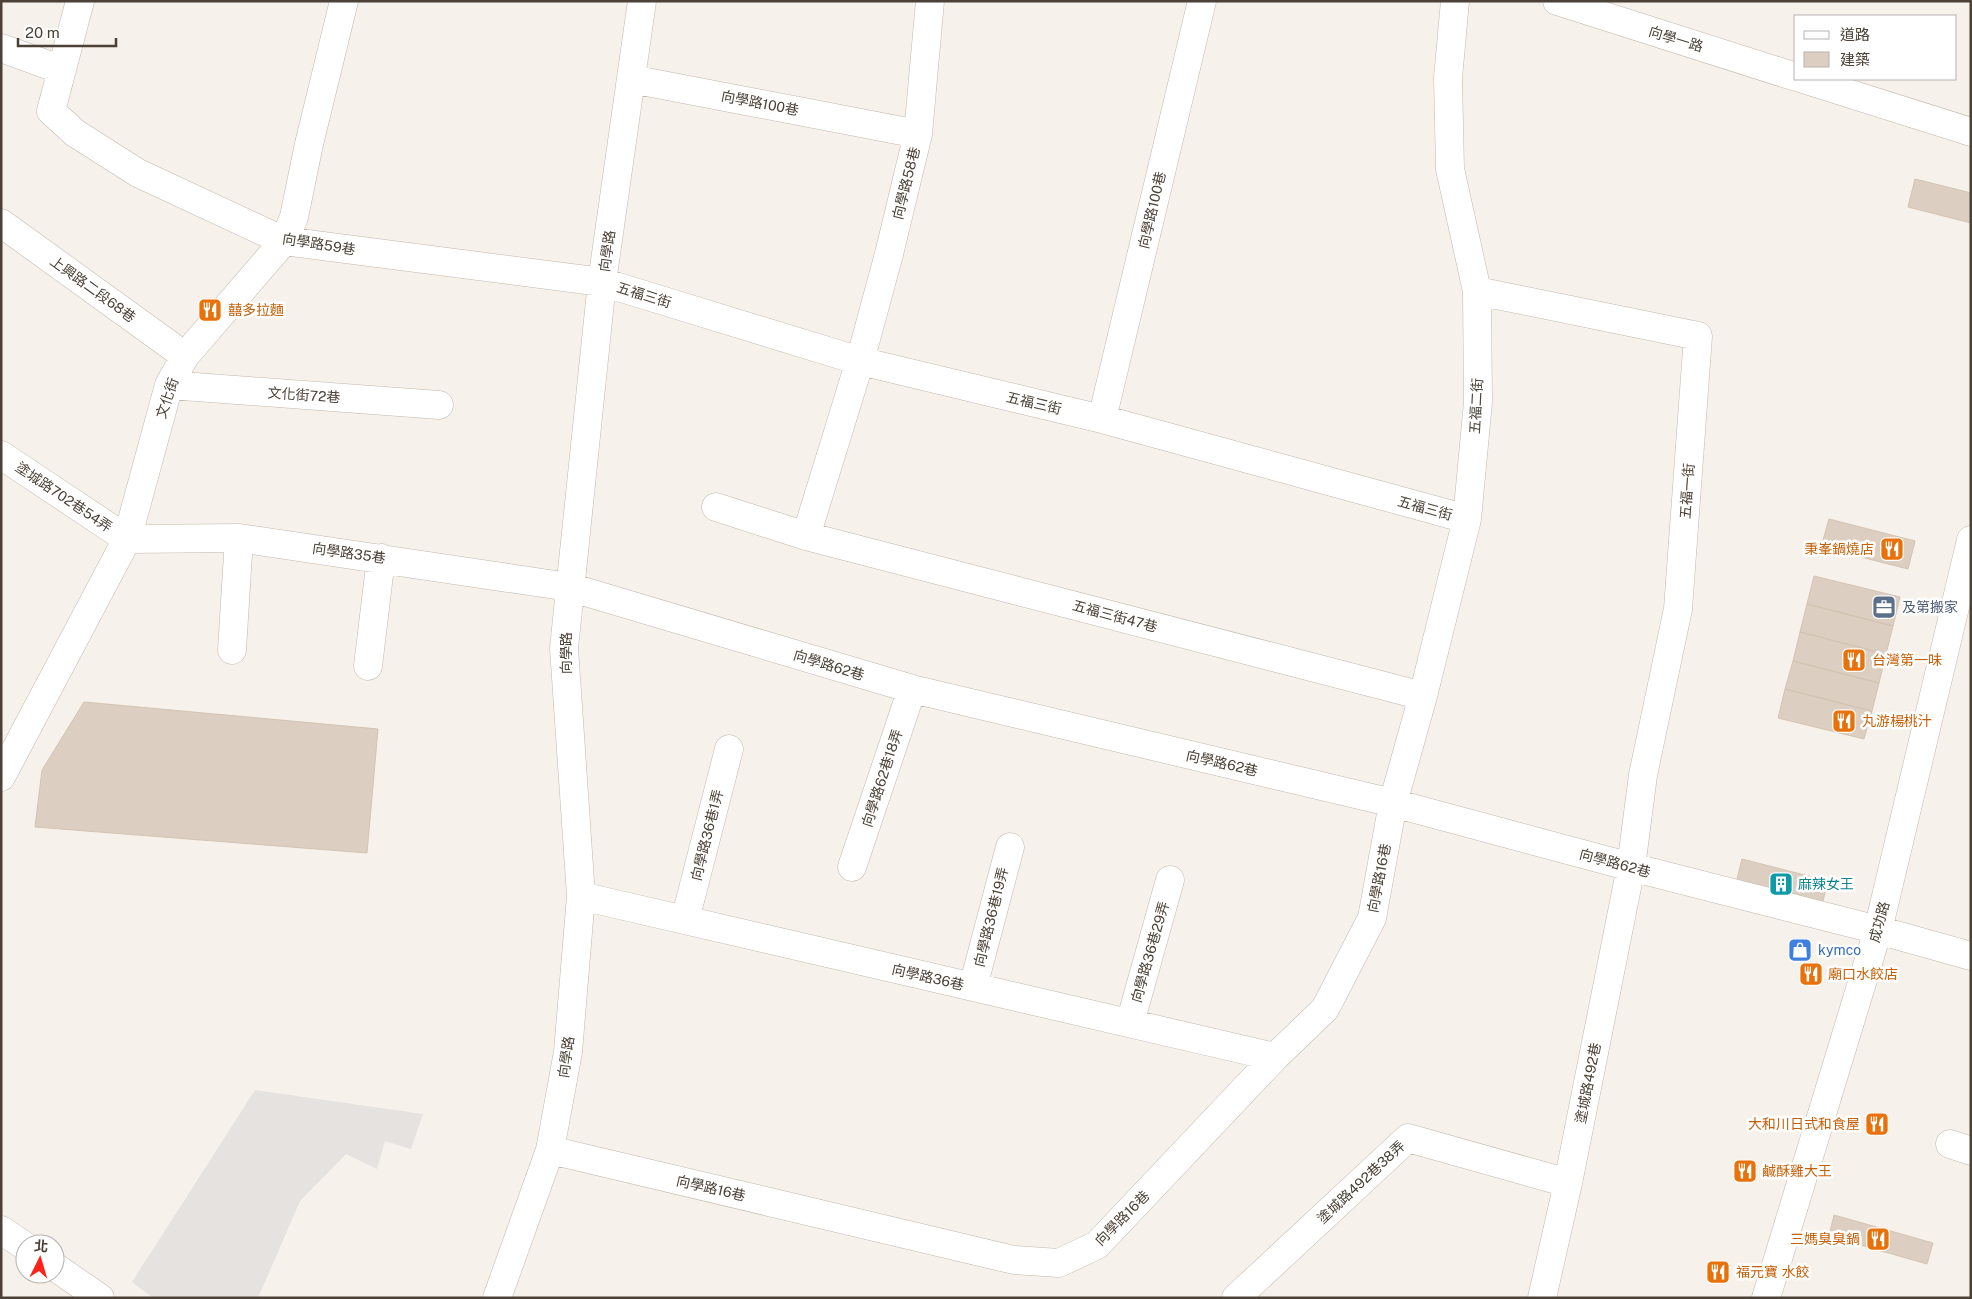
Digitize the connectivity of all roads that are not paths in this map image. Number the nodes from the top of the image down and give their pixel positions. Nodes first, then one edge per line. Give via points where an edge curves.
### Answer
1 (80, 1) edge
2 (344, 1) edge
3 (642, 1) edge
4 (930, 1) edge
5 (1202, 1) edge
6 (1455, 1) edge
7 (1557, 1) edge
8 (1, 48) edge
9 (62, 70) junction
10 (1794, 75) edge
11 (631, 79) junction
12 (1806, 80) edge
13 (1971, 132) edge
14 (918, 134) junction
15 (1, 223) edge
16 (284, 241) junction
17 (602, 282) junction
18 (1477, 291) junction
19 (186, 356) junction
20 (860, 361) junction
21 (169, 386) junction
22 (439, 405) dead end
23 (1102, 419) junction
24 (1, 455) edge
25 (716, 507) dead end
26 (1468, 519) junction
27 (806, 536) junction
28 (127, 538) junction
29 (239, 538) junction
30 (1971, 540) edge
31 (381, 558) junction
32 (569, 587) junction
33 (232, 650) dead end
34 (368, 666) dead end
35 (912, 689) junction
36 (1423, 696) junction
37 (729, 749) dead end
38 (1, 777) edge
39 (1393, 803) junction
40 (1010, 847) dead end
41 (852, 867) dead end
42 (1631, 868) junction
43 (1170, 880) dead end
44 (581, 896) junction
45 (685, 920) junction
46 (1878, 930) junction
47 (1971, 956) edge
48 (973, 987) junction
49 (1130, 1023) junction
50 (1275, 1057) junction
51 (550, 1150) junction
52 (1568, 1182) junction
53 (1, 1230) edge
54 (15, 1239) edge
55 (65, 1274) edge
56 (100, 1298) edge
57 (497, 1298) edge
58 (1236, 1298) edge
59 (1542, 1298) edge
60 (1766, 1298) edge

1 - 9 street
2 - 16 street, 文化街 via 294,218
3 - 11 street, 向學路
4 - 14 street, 向學路58巷
5 - 23 street, 向學路100巷
6 - 18 street, 五福二街 via 1448,78 1450,169
7 - 10 street, 向學一路
8 - 9 street
9 - 16 street, 向學路59巷 via 51,111 75,133 138,173
11 - 14 street, 向學路100巷
11 - 17 street, 向學路
12 - 13 street
14 - 20 street, 向學路58巷
15 - 19 street, 上興路二段68巷
16 - 17 street, 向學路59巷
16 - 19 street, 文化街
17 - 20 street, 五福三街
17 - 32 street, 向學路
18 - 26 street, 五福二街 via 1478,402
18 - 42 street, 五福一街 via 1698,336 1678,610 1643,775
19 - 21 street, 文化街
20 - 23 street, 五福三街
20 - 27 street
21 - 22 street, 文化街72巷
21 - 28 street, 文化街
23 - 26 street, 五福三街
24 - 28 street, 塗城路702巷54弄
25 - 27 street, 五福三街47巷
26 - 36 street, 五福二街
27 - 36 street, 五福三街47巷
28 - 29 street, 向學路35巷
28 - 38 street, 文化街
29 - 31 street, 向學路35巷
29 - 33 street
30 - 46 street, 成功路
31 - 32 street, 向學路35巷
31 - 34 street
32 - 35 street, 向學路62巷
32 - 44 street, 向學路 via 564,648
35 - 39 street, 向學路62巷
35 - 41 street, 向學路62巷18弄
36 - 39 street, 五福二街
37 - 45 street, 向學路36巷1弄
39 - 42 street, 向學路62巷
39 - 50 street, 向學路16巷 via 1372,918 1325,1009
40 - 48 street, 向學路36巷19弄
42 - 46 street, 向學路62巷
42 - 52 street, 塗城路492巷
43 - 49 street, 向學路36巷29弄
44 - 45 street, 向學路36巷
44 - 51 street, 向學路 via 568,1052
45 - 48 street, 向學路36巷
46 - 47 street, 向學路62巷
46 - 60 street, 成功路
48 - 49 street, 向學路36巷
49 - 50 street, 向學路36巷
50 - 51 street, 向學路16巷 via 1097,1245 1059,1264 1014,1260
51 - 57 street, 向學路
52 - 58 street, 塗城路492巷38弄 via 1408,1138
52 - 59 street, 塗城路492巷
53 - 54 street
55 - 56 street

